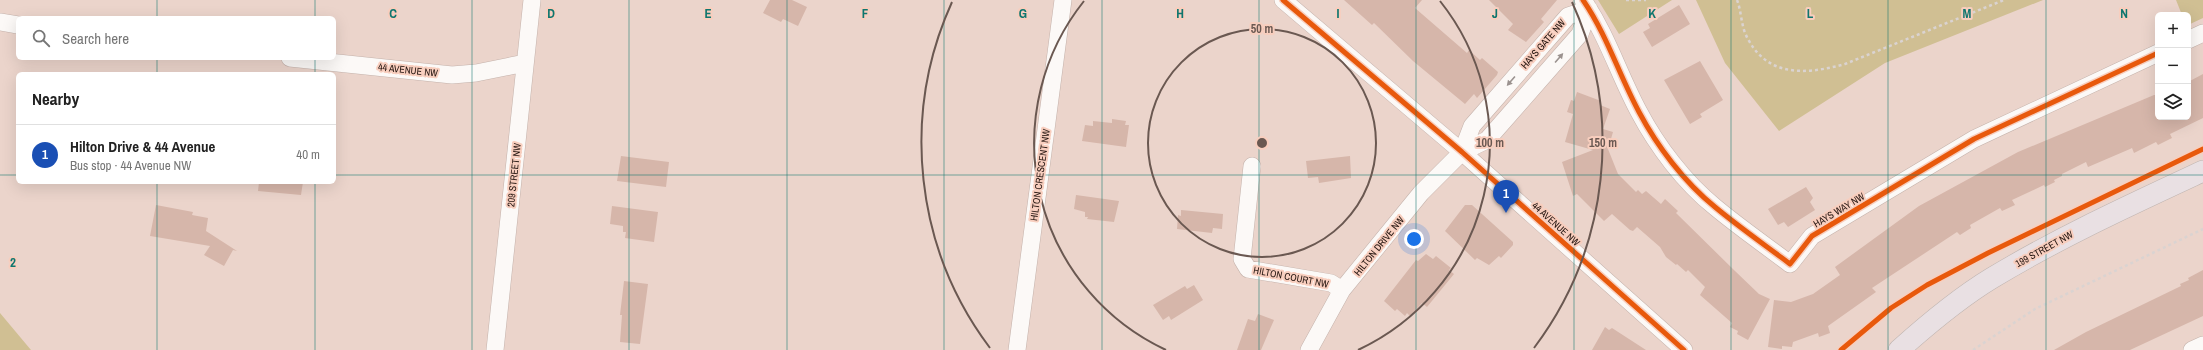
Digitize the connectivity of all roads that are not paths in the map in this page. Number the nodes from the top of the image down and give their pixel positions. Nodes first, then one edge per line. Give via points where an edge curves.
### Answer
1 (532, 0) edge
2 (1063, 0) edge
3 (1283, 0) edge
4 (1586, 4) edge
5 (0, 22) edge
6 (16, 25) edge
7 (2203, 33) edge
8 (2191, 39) edge
9 (2155, 54) edge
10 (309, 60) edge
11 (525, 63) junction
12 (1462, 152) junction
13 (1252, 166) dead end
14 (2203, 171) edge
15 (1342, 290) junction
16 (2203, 345) edge
17 (1676, 348) edge
18 (495, 350) edge
19 (1016, 350) edge
20 (1309, 350) edge
21 (1899, 350) edge
22 (2192, 350) edge

1 - 11 street, 209 STREET NW
2 - 19 street, HILTON CRESCENT NW
3 - 12 street, 44 AVENUE NW
4 - 9 street, HAYS WAY NW via 1601,29 1639,112 1660,146 1714,206 1790,264 1812,236 1974,139
4 - 12 street, HAYS GATE NW via 1562,22 1472,126
5 - 6 street
7 - 8 street
10 - 11 street, 44 AVENUE NW via 452,75
11 - 18 street, 209 STREET NW
12 - 15 street, HILTON DRIVE NW via 1421,193
12 - 17 street, 44 AVENUE NW
13 - 15 street, HILTON COURT NW via 1242,259 1248,269 1331,283
14 - 21 main road, 199 STREET NW via 2104,217 1992,278 1932,320
15 - 20 street, HILTON DRIVE NW
16 - 22 street

